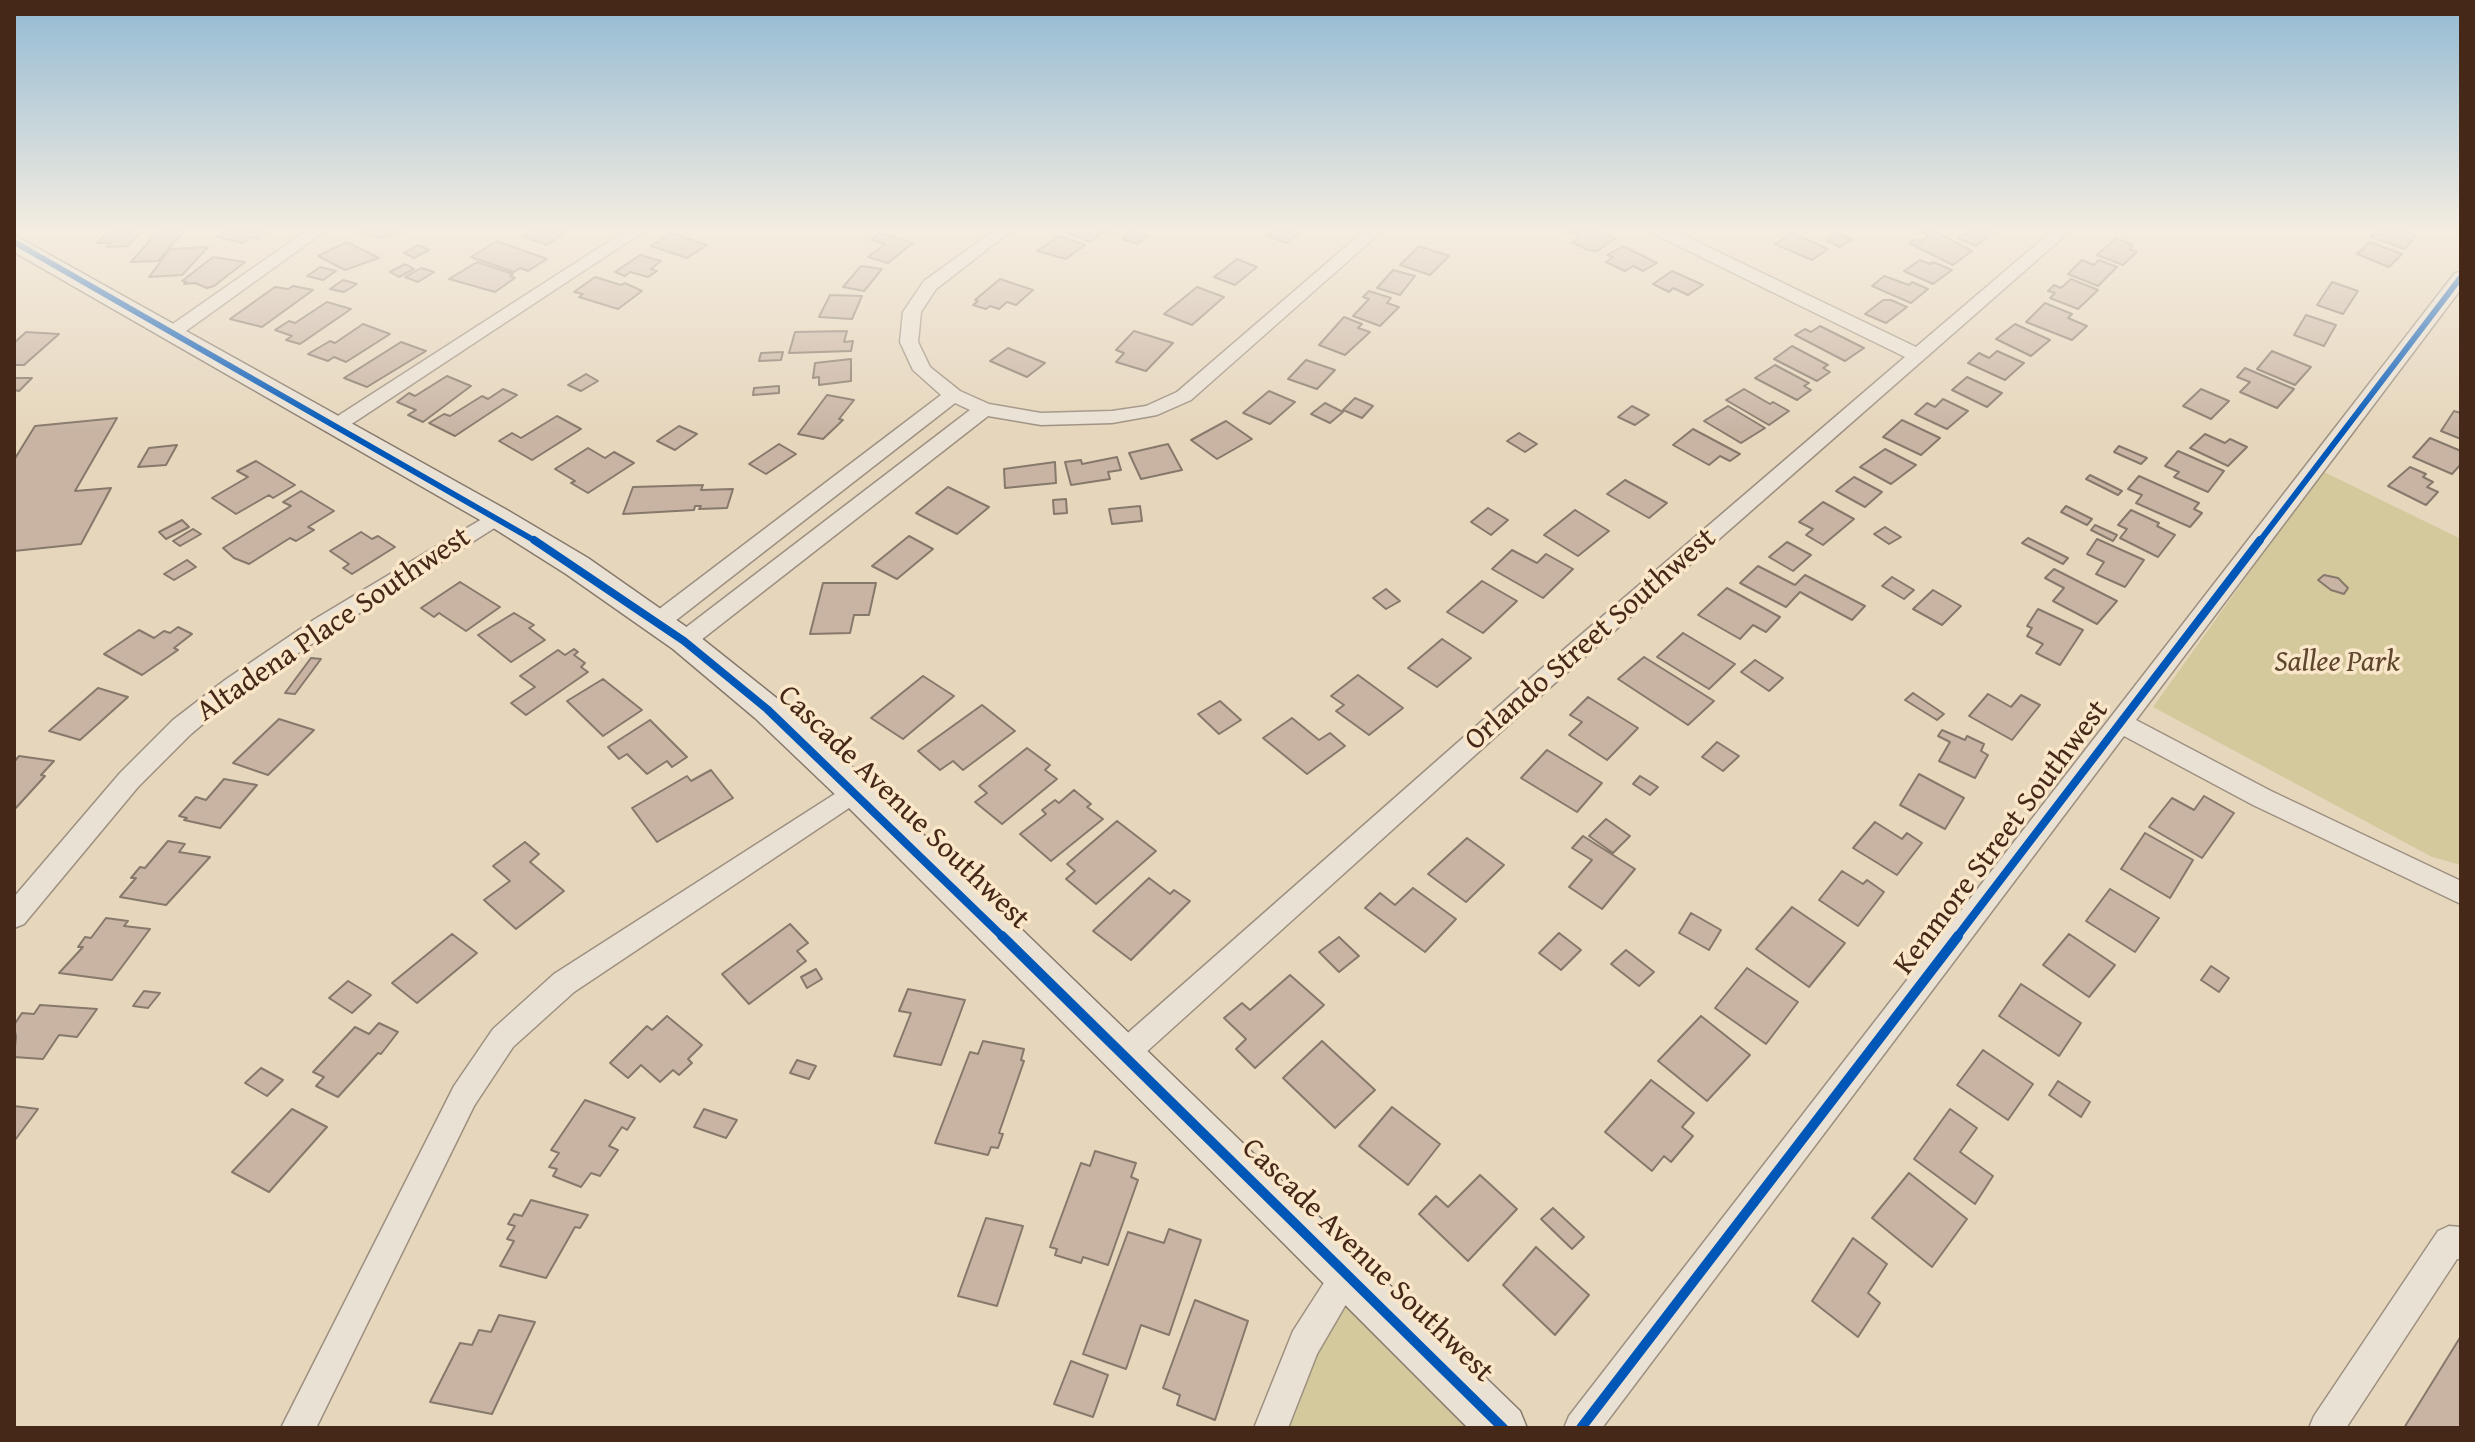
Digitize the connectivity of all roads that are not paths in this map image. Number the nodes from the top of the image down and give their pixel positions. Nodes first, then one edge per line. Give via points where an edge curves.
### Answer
1 (113, 298) edge
2 (221, 298) edge
3 (532, 298) edge
4 (921, 298) edge
5 (1297, 298) edge
6 (1800, 298) edge
7 (1985, 298) edge
8 (2445, 298) edge
9 (173, 332) junction
10 (1919, 356) junction
11 (953, 395) junction
12 (984, 409) junction
13 (337, 425) junction
14 (497, 517) junction
15 (671, 631) junction
16 (2121, 723) junction
17 (855, 791) junction
18 (2461, 893) edge
19 (14, 916) edge
20 (1123, 1055) junction
21 (2461, 1243) edge
22 (1347, 1275) junction
23 (298, 1428) edge
24 (1271, 1428) edge
25 (1503, 1428) edge
26 (1581, 1428) edge
27 (2326, 1428) edge

1 - 9 main road, Cascade Avenue Southwest
2 - 9 street
3 - 13 street
4 - 11 street via 912,312 909,342 922,370
5 - 12 street via 1184,396 1150,411 1041,419
6 - 10 street
7 - 10 street, Orlando Street Southwest
8 - 16 street, Kenmore Street Southwest
9 - 13 main road, Cascade Avenue Southwest
10 - 20 street, Orlando Street Southwest via 1548,676
11 - 12 street
11 - 15 street
12 - 15 street
13 - 14 main road, Cascade Avenue Southwest
14 - 15 main road, Cascade Avenue Southwest
14 - 19 street, Altadena Place Southwest via 323,625 182,727 129,780
15 - 17 main road, Cascade Avenue Southwest via 767,709
16 - 18 street via 2262,798
16 - 26 street, Kenmore Street Southwest
17 - 20 main road, Cascade Avenue Southwest
17 - 23 street via 564,983 503,1038 464,1096
20 - 22 main road, Cascade Avenue Southwest
21 - 27 street via 2449,1242
22 - 24 street via 1305,1343
22 - 25 main road, Cascade Avenue Southwest

